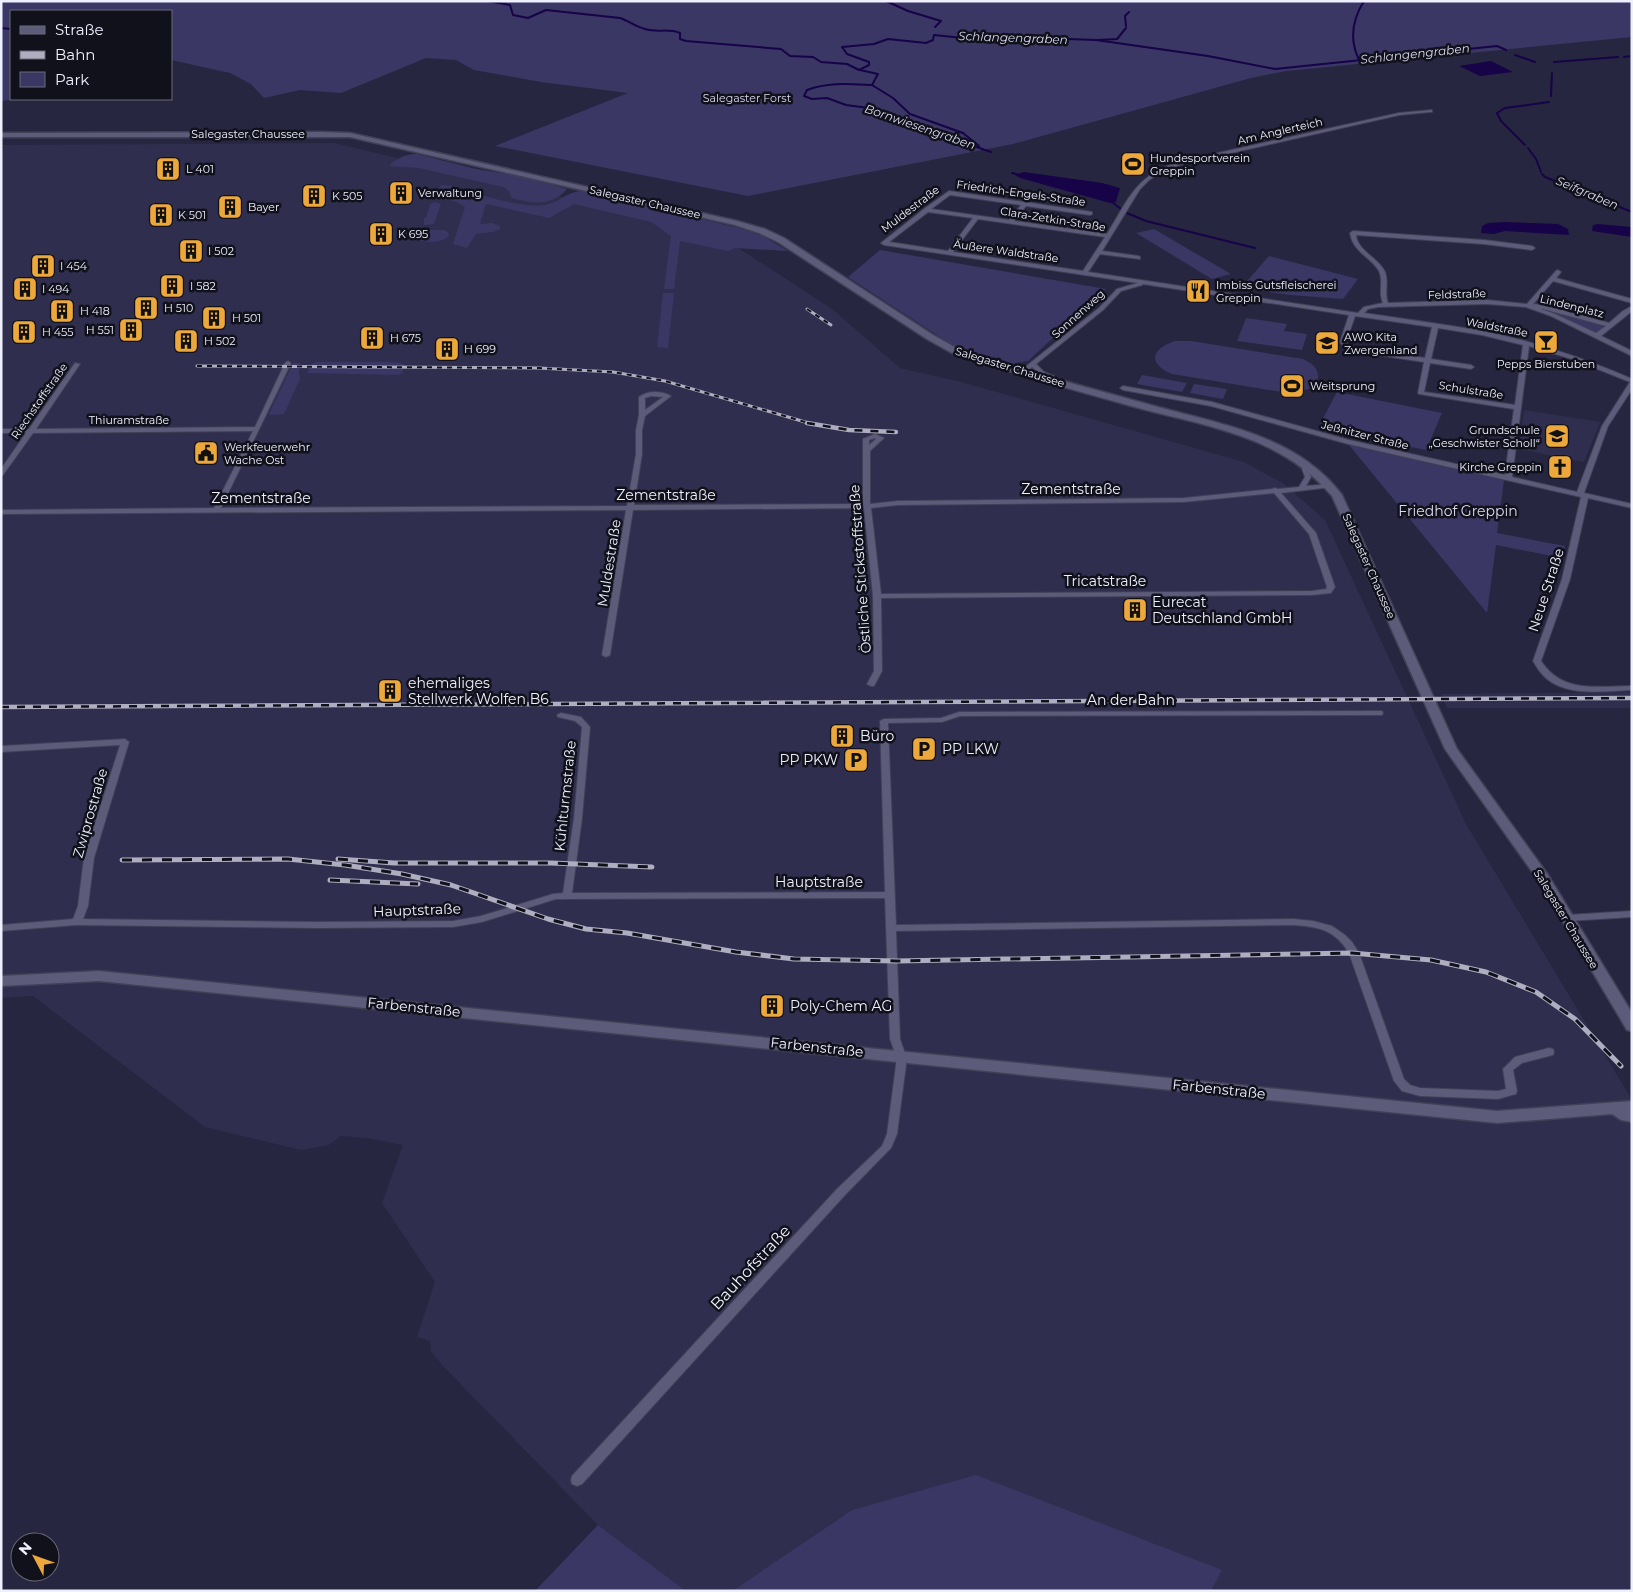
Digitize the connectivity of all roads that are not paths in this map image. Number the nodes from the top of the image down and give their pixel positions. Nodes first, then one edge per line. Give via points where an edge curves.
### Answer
1 (1430, 111) dead end
2 (1, 135) edge
3 (949, 193) joint
4 (1025, 204) junction
5 (926, 210) junction
6 (1090, 213) dead end
7 (977, 217) junction
8 (1010, 222) junction
9 (1109, 236) junction
10 (884, 243) joint
11 (1532, 248) dead end
12 (949, 252) junction
13 (1099, 252) junction
14 (1138, 258) dead end
15 (1558, 272) dead end
16 (1085, 273) junction
17 (1125, 279) junction
18 (1554, 279) junction
19 (1150, 283) junction
20 (1122, 288) junction
21 (1632, 301) edge
22 (1386, 304) junction
23 (1528, 306) junction
24 (1632, 308) edge
25 (1352, 313) junction
26 (1360, 314) junction
27 (1435, 326) junction
28 (1610, 326) junction
29 (1597, 336) junction
30 (1526, 343) junction
31 (1632, 354) edge
32 (1428, 361) junction
33 (77, 364) dead end
34 (287, 364) dead end
35 (1033, 364) junction
36 (1471, 367) dead end
37 (1022, 372) junction
38 (1055, 381) junction
39 (1632, 382) edge
40 (1123, 388) dead end
41 (1518, 407) junction
42 (642, 415) dead end
43 (258, 429) junction
44 (1, 431) edge
45 (30, 431) junction
46 (866, 451) dead end
47 (1306, 464) junction
48 (1, 474) edge
49 (1508, 478) junction
50 (1330, 486) junction
51 (1302, 488) junction
52 (1275, 490) junction
53 (1582, 495) junction
54 (867, 506) junction
55 (1632, 506) edge
56 (630, 508) junction
57 (216, 511) junction
58 (1, 512) edge
59 (877, 596) junction
60 (606, 655) dead end
61 (871, 684) dead end
62 (1632, 688) edge
63 (1379, 713) dead end
64 (561, 715) dead end
65 (1, 749) edge
66 (891, 895) junction
67 (567, 896) junction
68 (1632, 914) edge
69 (1567, 918) junction
70 (77, 922) junction
71 (1, 928) edge
72 (892, 928) junction
73 (1, 981) edge
74 (1632, 1026) edge
75 (1549, 1052) dead end
76 (901, 1056) junction
77 (1632, 1100) edge
78 (1632, 1107) edge
79 (1614, 1108) junction
80 (1632, 1116) edge
81 (577, 1480) dead end

1 - 9 street, Am Anglerteich via 1389,116 1167,168 1152,175 1138,188
2 - 37 main road, Salegaster Chaussee via 320,134 362,137 742,224 776,237 947,347
3 - 4 street, Friedrich-Engels-Straße
3 - 5 street, Muldestraße
4 - 6 street, Friedrich-Engels-Straße
4 - 8 street
5 - 7 street, Clara-Zetkin-Straße
5 - 10 street, Muldestraße
7 - 8 street, Clara-Zetkin-Straße
7 - 12 street
8 - 9 street, Clara-Zetkin-Straße
9 - 13 street, Clara-Zetkin-Straße
10 - 12 street, Äußere Waldstraße
11 - 22 street via 1353,233 1355,244 1383,274
12 - 16 street, Äußere Waldstraße
13 - 14 street, Clara-Zetkin-Straße
13 - 16 street, Clara-Zetkin-Straße
15 - 18 street
16 - 17 street, Äußere Waldstraße
17 - 19 street, Äußere Waldstraße
17 - 20 street via 1120,286
18 - 21 street
18 - 23 street
19 - 20 street, Sonnenweg
19 - 25 street, Äußere Waldstraße
20 - 35 street, Sonnenweg via 1102,309
22 - 23 street, Feldstraße via 1480,302
22 - 26 street, Feldstraße via 1366,308
23 - 28 street, Lindenplatz via 1543,307
23 - 29 street, Lindenplatz
24 - 28 street
25 - 26 street, Waldstraße
25 - 32 street via 1344,342 1346,346
26 - 27 street, Waldstraße
27 - 30 street, Waldstraße
27 - 32 street
28 - 29 street, Lindenplatz
29 - 31 street
30 - 39 street, Waldstraße via 1595,365
30 - 41 street
32 - 36 street
32 - 41 street, Schulstraße via 1422,393
33 - 45 street, Riechstoffstraße
34 - 43 street
35 - 37 street, Sonnenweg
35 - 38 street
37 - 38 main road, Salegaster Chaussee
38 - 47 main road, Salegaster Chaussee via 1238,433
39 - 53 street, Neue Straße via 1605,426
40 - 49 street, Jeßnitzer Straße via 1212,404 1348,442
41 - 49 street
42 - 56 street, Muldestraße
43 - 45 street, Thiuramstraße
43 - 57 street
44 - 45 street, Thiuramstraße
45 - 48 street, Riechstoffstraße
46 - 54 street, Östliche Stickstoffstraße
47 - 50 main road, Salegaster Chaussee
47 - 51 street via 1304,468 1308,477
49 - 53 street, Jeßnitzer Straße
50 - 51 street, Zementstraße
50 - 69 main road, Salegaster Chaussee via 1352,526 1451,749
51 - 52 street, Zementstraße
52 - 54 street, Zementstraße via 1184,500 898,502
52 - 59 street, Tricatstraße via 1312,533 1332,587 1328,591
53 - 55 street, Jeßnitzer Straße
53 - 62 street, Neue Straße via 1563,587 1537,661 1559,684 1574,688
54 - 56 street, Zementstraße
54 - 59 street, Östliche Stickstoffstraße
56 - 57 street, Zementstraße
56 - 60 street, Muldestraße
57 - 58 street, Zementstraße
59 - 61 street, Östliche Stickstoffstraße via 878,671
63 - 66 street, An der Bahn via 959,714 942,720 884,721
64 - 67 street, Kühlturmstraße via 578,719 586,727
65 - 70 street, Zwiprostraße via 125,742 89,858 83,906
66 - 67 street, Hauptstraße
66 - 72 street
67 - 70 street, Hauptstraße via 556,896 482,919 453,924 318,926
68 - 69 street
69 - 74 main road, Salegaster Chaussee
70 - 71 street, Hauptstraße
72 - 75 street via 1321,924 1348,942 1354,953 1399,1081 1406,1088 1420,1092 1498,1095 1512,1091 1508,1069 1519,1060
72 - 76 street via 895,1039
73 - 76 main road, Farbenstraße via 99,976
76 - 79 main road, Farbenstraße via 1497,1117
76 - 81 street, Bauhofstraße via 893,1126 886,1148 841,1192
77 - 79 main road
78 - 79 main road, Farbenstraße
79 - 80 main road

